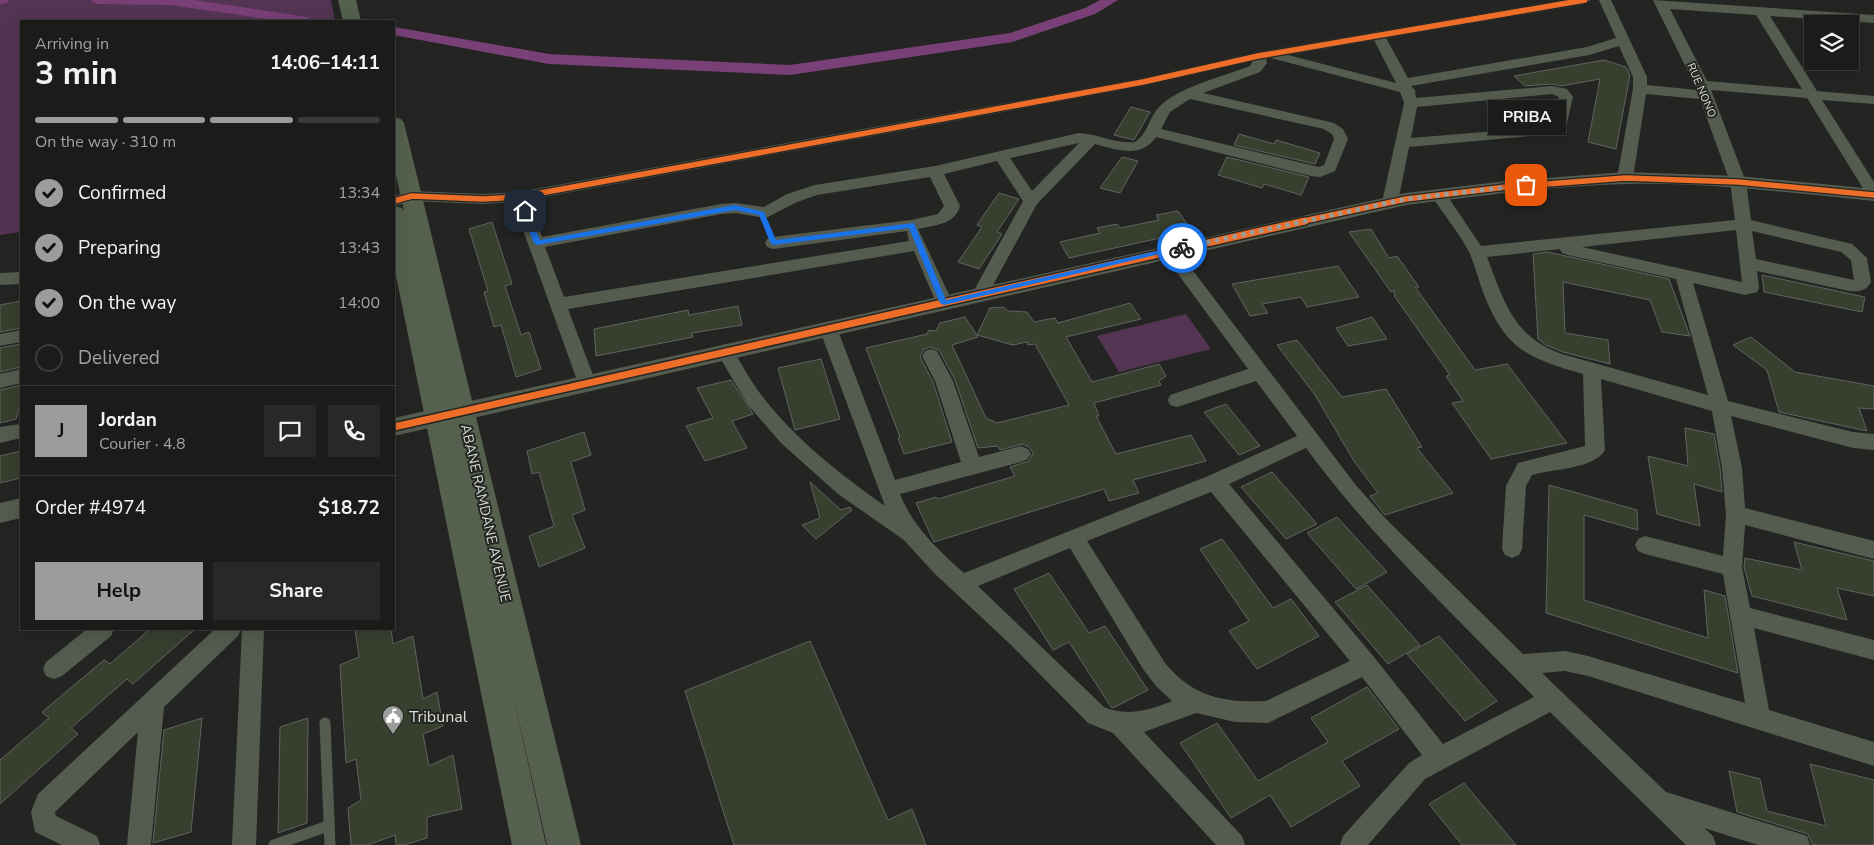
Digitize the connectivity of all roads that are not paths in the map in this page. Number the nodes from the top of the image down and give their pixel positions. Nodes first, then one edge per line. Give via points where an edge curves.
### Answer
1 (1586, 0) edge
2 (1605, 0) edge
3 (1660, 2) edge
4 (353, 6) edge
5 (1760, 10) junction
6 (1874, 19) edge
7 (369, 20) edge
8 (1378, 36) junction
9 (1623, 40) junction
10 (1588, 51) junction
11 (1264, 55) junction
12 (1632, 59) junction
13 (1640, 89) junction
14 (1704, 90) junction
15 (1408, 92) junction
16 (1191, 95) junction
17 (1813, 95) junction
18 (1874, 100) edge
19 (1151, 131) junction
20 (395, 136) edge
21 (1093, 138) junction
22 (1402, 144) junction
23 (1001, 155) junction
24 (935, 170) junction
25 (1625, 178) junction
26 (1738, 182) junction
27 (1874, 194) edge
28 (1439, 195) junction
29 (519, 197) junction
30 (1032, 201) junction
31 (1390, 202) junction
32 (400, 203) edge
33 (762, 214) junction
34 (1744, 224) junction
35 (911, 225) junction
36 (773, 242) junction
37 (537, 243) junction
38 (919, 245) junction
39 (1555, 245) junction
40 (1169, 250) junction
41 (1477, 252) junction
42 (1749, 263) junction
43 (780, 268) junction
44 (1682, 276) junction
45 (20, 278) edge
46 (0, 279) edge
47 (1869, 284) edge
48 (980, 294) junction
49 (944, 303) junction
50 (559, 304) junction
51 (828, 328) junction
52 (20, 336) edge
53 (0, 340) edge
54 (725, 351) junction
55 (931, 356) dead end
56 (1592, 370) junction
57 (1261, 372) junction
58 (20, 376) edge
59 (0, 381) edge
60 (587, 382) junction
61 (1177, 400) dead end
62 (1720, 406) junction
63 (449, 415) junction
64 (395, 427) edge
65 (20, 431) edge
66 (0, 435) edge
67 (1310, 438) junction
68 (1874, 442) edge
69 (1021, 454) dead end
70 (972, 467) junction
71 (1215, 482) junction
72 (890, 489) junction
73 (20, 508) edge
74 (0, 513) edge
75 (1736, 514) junction
76 (911, 535) junction
77 (1074, 537) junction
78 (1645, 545) dead end
79 (1512, 549) dead end
80 (1874, 550) edge
81 (1732, 568) junction
82 (962, 584) junction
83 (1740, 615) junction
84 (102, 630) edge
85 (229, 630) edge
86 (253, 630) edge
87 (1874, 650) edge
88 (1366, 664) junction
89 (1518, 665) junction
90 (54, 669) dead end
91 (1552, 699) junction
92 (153, 701) junction
93 (1196, 702) junction
94 (1759, 720) junction
95 (324, 723) dead end
96 (1122, 724) junction
97 (1874, 754) edge
98 (1438, 758) junction
99 (1658, 801) junction
100 (328, 826) junction
101 (88, 845) edge
102 (139, 845) edge
103 (244, 845) edge
104 (274, 845) edge
105 (330, 845) edge
106 (530, 845) edge
107 (564, 845) edge
108 (1233, 845) edge
109 (1352, 845) edge
110 (1704, 845) edge
111 (1798, 845) edge

1 - 8 street
2 - 9 street
3 - 5 street
3 - 14 street, RUE NONO
4 - 7 main road
5 - 6 street
5 - 17 street
8 - 11 street
8 - 15 street
9 - 10 street
9 - 12 street
10 - 12 street
10 - 15 street
11 - 15 street
11 - 16 street via 1255,69
11 - 29 street via 1143,82
12 - 13 street via 1640,77
13 - 14 street
13 - 25 street
14 - 17 street
14 - 26 street, RUE NONO
15 - 22 street
15 - 22 street via 1555,90 1566,98 1560,123 1548,131
16 - 19 street via 1165,108
16 - 19 street via 1329,126 1338,132 1341,139 1330,168 1311,171
17 - 18 street
17 - 27 street
19 - 21 street via 1143,143 1133,147
20 - 32 main road, ABANE RAMDANE AVENUE
21 - 23 street via 1068,140
21 - 30 street
22 - 31 street
23 - 24 street
23 - 30 street
24 - 33 street via 806,193
24 - 35 street via 947,192 951,210 943,218
25 - 26 street
25 - 28 street via 1506,186
26 - 27 street
26 - 34 street, RUE NONO
28 - 31 street
28 - 41 street
29 - 32 street
29 - 37 street
30 - 48 street
31 - 40 street
32 - 63 main road, ABANE RAMDANE AVENUE
33 - 36 street
33 - 37 street via 735,208 721,209
34 - 39 street
34 - 42 street, RUE NONO
34 - 47 street via 1846,248 1859,258
35 - 36 street
35 - 38 street
36 - 43 street
37 - 50 street
38 - 43 street
38 - 49 street
39 - 41 street
39 - 44 street
40 - 48 street
40 - 57 street
41 - 56 street via 1501,312 1522,342 1554,359
42 - 44 street, RUE NONO via 1750,290
42 - 47 street via 1850,285
43 - 50 street
44 - 62 street
45 - 46 street
48 - 49 street
49 - 51 street
50 - 60 street
51 - 54 street
51 - 72 street
52 - 53 street
54 - 60 street
54 - 76 street via 760,406 812,462
55 - 70 street via 944,381
56 - 62 street
56 - 79 street via 1595,450 1580,458 1525,468 1516,486
57 - 61 street
57 - 67 street
58 - 59 street
60 - 63 street
62 - 68 street via 1853,440
62 - 75 street via 1732,468
63 - 64 street
63 - 106 main road, ABANE RAMDANE AVENUE
63 - 107 main road, ABANE RAMDANE AVENUE
65 - 66 street
67 - 71 street
67 - 89 street via 1378,524
69 - 70 street
70 - 72 street
71 - 77 street
71 - 88 street
72 - 76 street via 899,517
73 - 74 street
75 - 80 street
75 - 81 street
76 - 82 street
77 - 82 street
77 - 93 street via 1165,680 1179,694
78 - 81 street
81 - 83 street
82 - 96 street via 1096,715 1105,721
83 - 87 street
83 - 94 street
84 - 90 street
85 - 92 street
86 - 103 street
88 - 93 street via 1268,712 1254,713
88 - 98 street
89 - 91 street
89 - 94 street via 1565,661 1588,666
91 - 98 street
91 - 99 street
92 - 101 street via 44,808 44,823
92 - 102 street
93 - 96 street via 1145,721
94 - 97 street
95 - 100 lane
96 - 108 street
98 - 109 street via 1417,771
99 - 110 street
99 - 111 street
100 - 104 lane
100 - 105 lane

